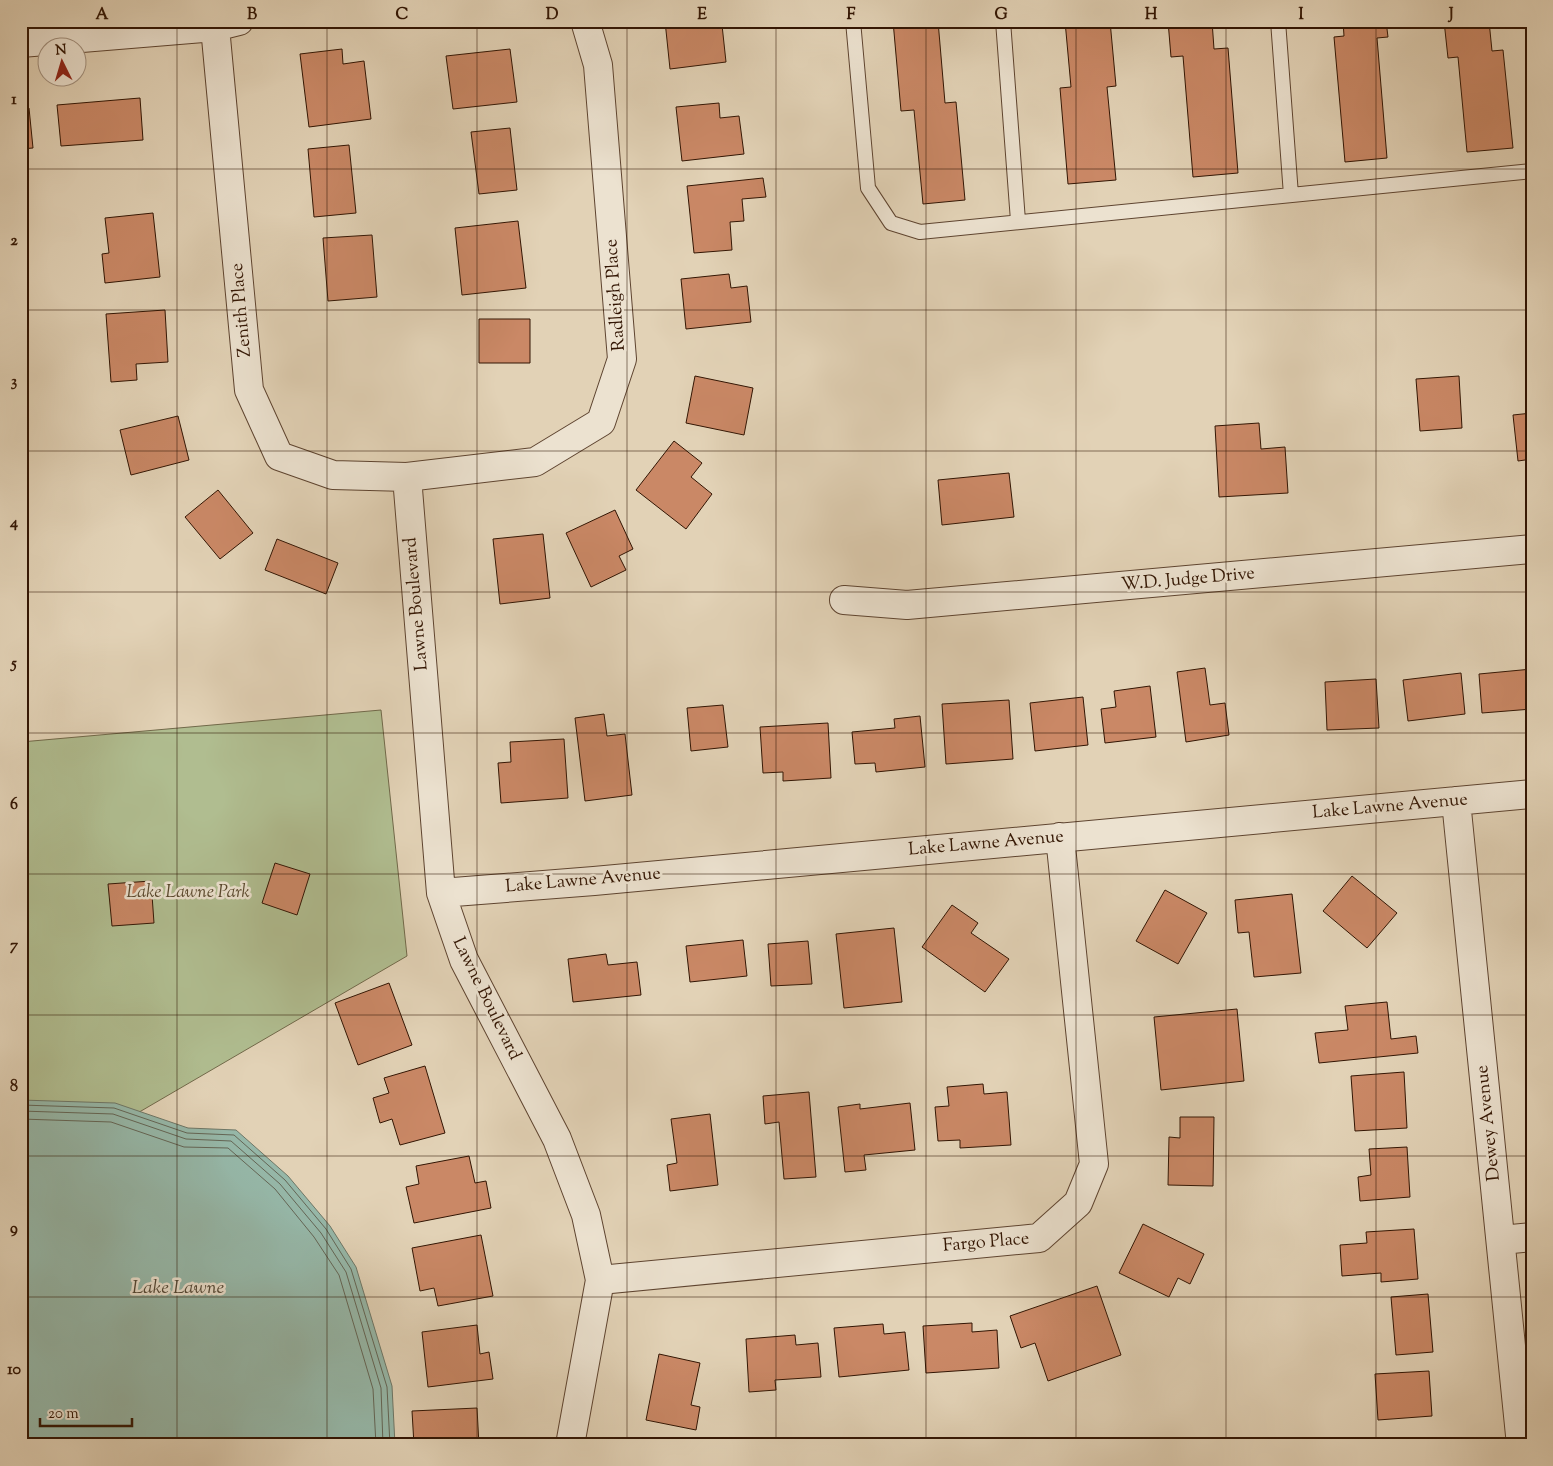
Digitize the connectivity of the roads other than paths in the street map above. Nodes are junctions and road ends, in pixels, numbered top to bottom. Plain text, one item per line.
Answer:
1 (585, 21) edge
2 (853, 21) edge
3 (1003, 21) edge
4 (1278, 21) edge
5 (227, 24) edge
6 (21, 43) edge
7 (1532, 171) edge
8 (1291, 195) junction
9 (1018, 221) junction
10 (407, 477) junction
11 (1532, 549) edge
12 (844, 600) dead end
13 (1532, 794) edge
14 (1456, 800) junction
15 (1060, 837) junction
16 (441, 894) junction
17 (1532, 1237) edge
18 (1501, 1240) junction
19 (600, 1280) junction
20 (570, 1445) edge
21 (1521, 1445) edge

1 - 10 street, Radleigh Place
2 - 9 lane
3 - 9 lane
4 - 8 lane
5 - 6 street
5 - 10 street, Zenith Place
7 - 8 lane
8 - 9 lane
10 - 16 street, Lawne Boulevard
11 - 12 street, W.D. Judge Drive
13 - 14 street, Lake Lawne Avenue
14 - 15 street, Lake Lawne Avenue
14 - 18 street, Dewey Avenue
15 - 16 street, Lake Lawne Avenue
15 - 19 street, Fargo Place
16 - 19 street, Lawne Boulevard
17 - 18 street
18 - 21 street, Dewey Avenue
19 - 20 street, Lawne Boulevard

